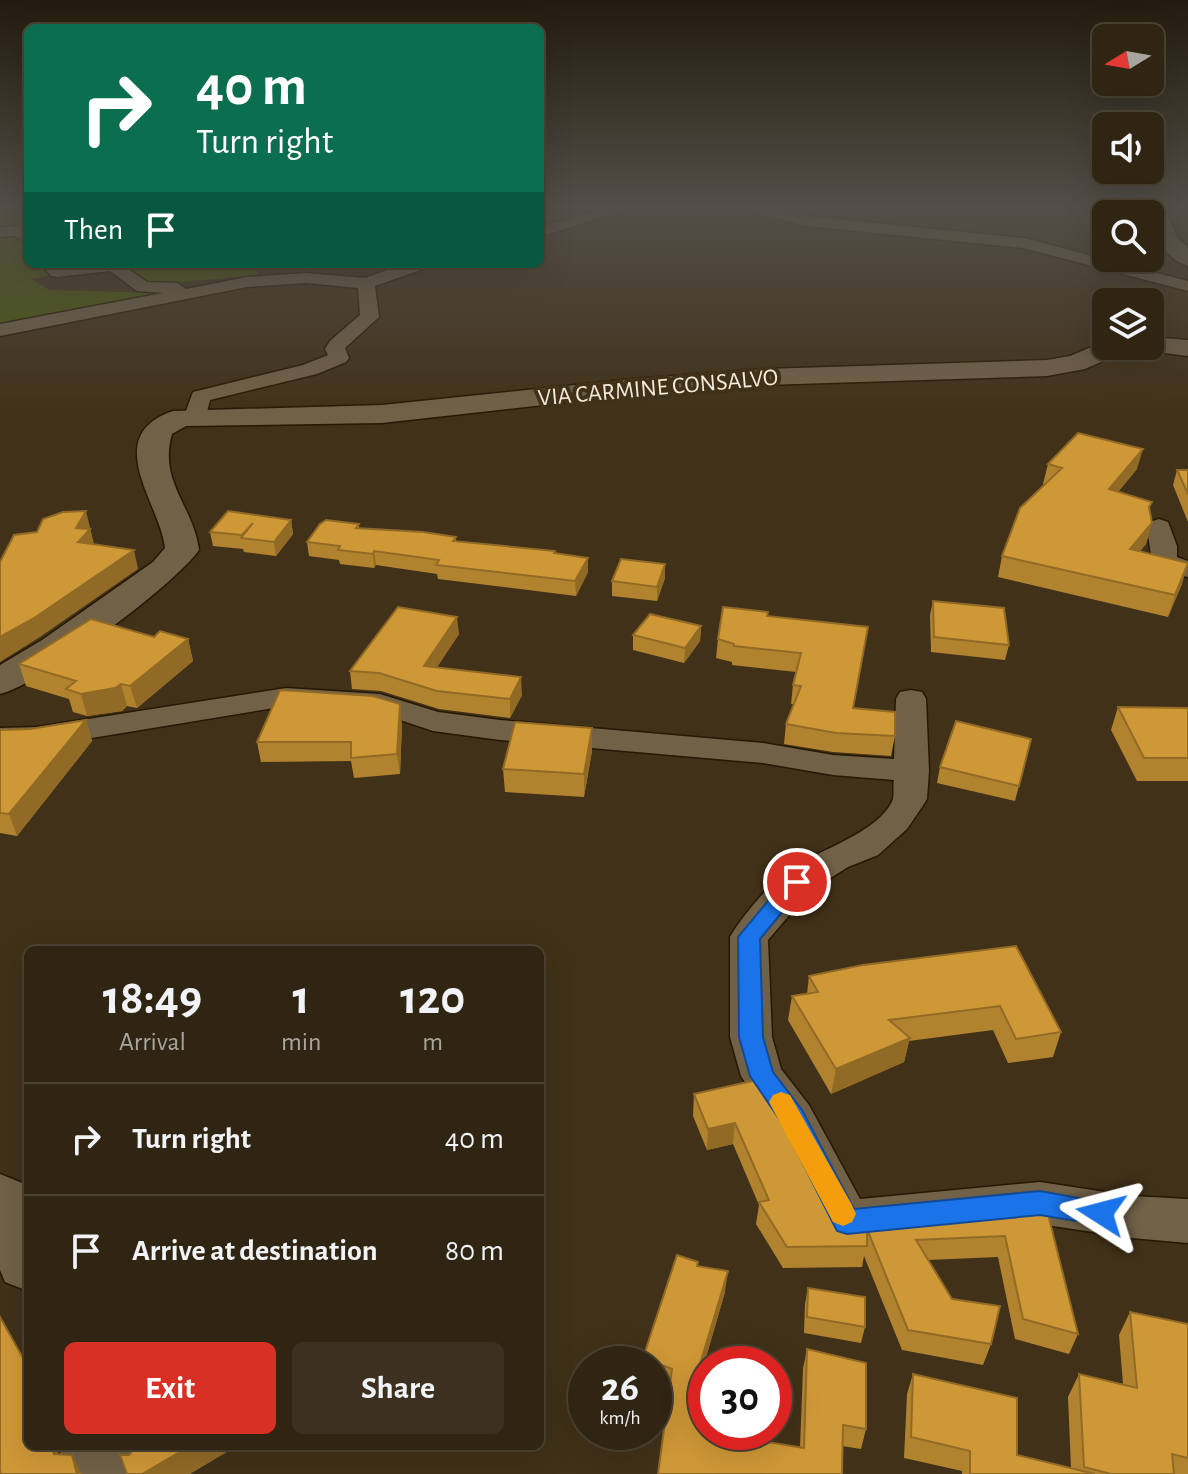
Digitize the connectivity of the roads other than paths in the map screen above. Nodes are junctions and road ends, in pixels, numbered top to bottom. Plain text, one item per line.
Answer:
1 (130, 278) edge
2 (381, 278) edge
3 (1157, 278) edge
4 (366, 283) junction
5 (230, 286) junction
6 (1188, 286) edge
7 (0, 330) edge
8 (1164, 346) edge
9 (1188, 348) edge
10 (1092, 356) edge
11 (195, 416) junction
12 (1159, 527) dead end
13 (1188, 569) edge
14 (0, 682) edge
15 (911, 699) dead end
16 (0, 738) edge
17 (912, 771) junction
18 (0, 1202) edge
19 (1188, 1221) edge
20 (24, 1250) edge
21 (95, 1450) edge
22 (104, 1474) edge

1 - 5 street
2 - 4 street
3 - 6 street
4 - 5 street
4 - 11 street
5 - 7 street
8 - 9 street
10 - 11 street, VIA CARMINE CONSALVO
11 - 14 street
12 - 13 street
15 - 17 street
16 - 17 street
17 - 19 street
18 - 20 street
21 - 22 street

